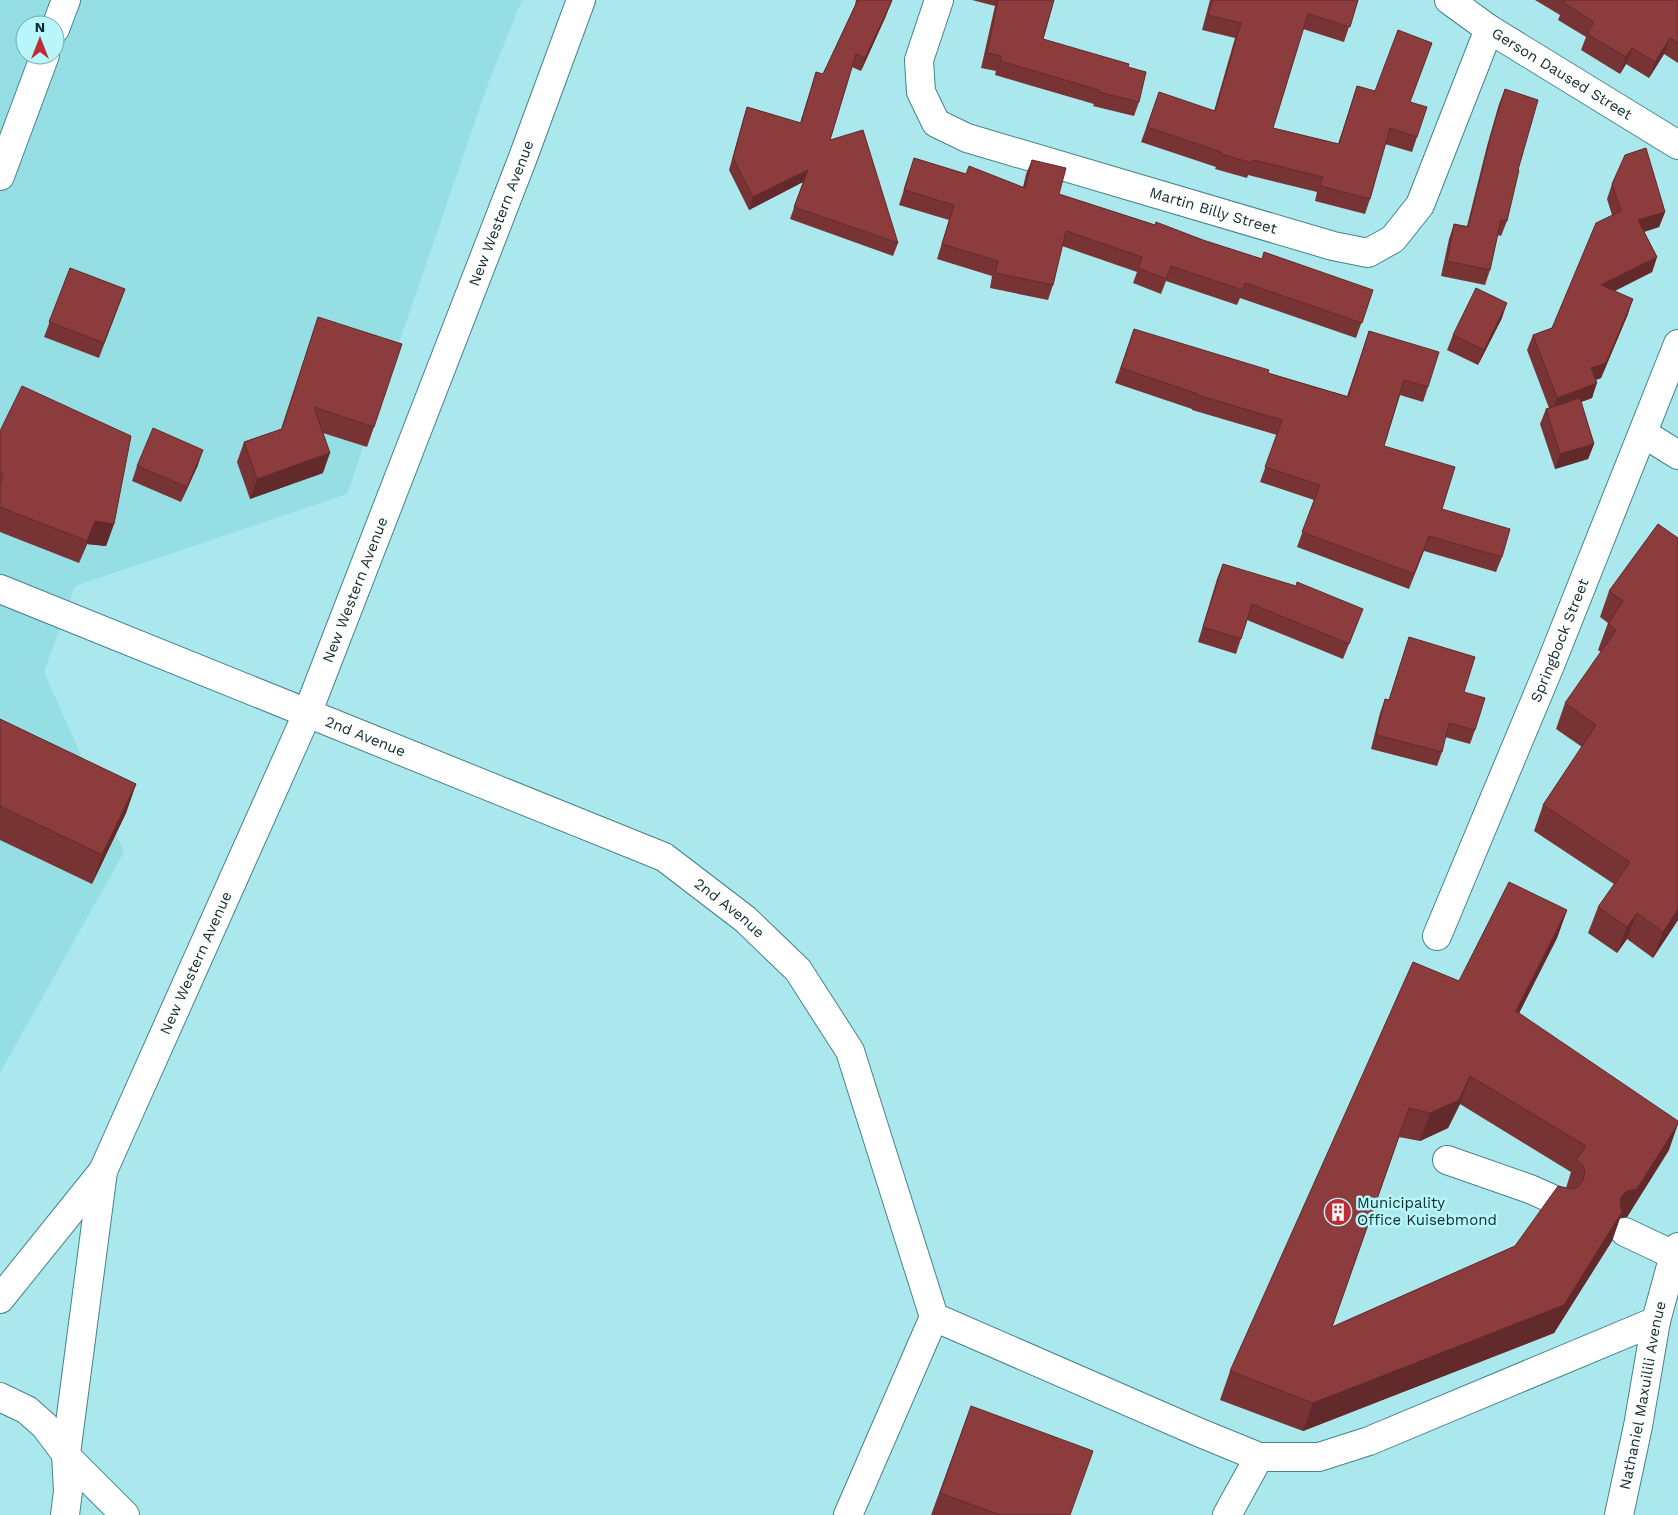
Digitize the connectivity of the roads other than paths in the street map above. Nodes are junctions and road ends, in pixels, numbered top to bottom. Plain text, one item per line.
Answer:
1 (66, 0) edge
2 (581, 0) edge
3 (939, 0) edge
4 (1449, 0) edge
5 (60, 15) edge
6 (1489, 29) junction
7 (41, 65) edge
8 (1678, 145) edge
9 (0, 176) edge
10 (1678, 344) edge
11 (1643, 433) junction
12 (1678, 455) edge
13 (0, 589) edge
14 (307, 714) junction
15 (1437, 936) dead end
16 (1447, 1160) dead end
17 (102, 1171) junction
18 (1559, 1202) edge
19 (1625, 1232) dead end
20 (1677, 1253) edge
21 (0, 1299) edge
22 (934, 1317) junction
23 (1656, 1321) junction
24 (0, 1397) edge
25 (66, 1455) junction
26 (1260, 1457) junction
27 (65, 1515) edge
28 (125, 1515) edge
29 (848, 1515) edge
30 (1226, 1515) edge
31 (1619, 1515) edge

1 - 5 street
2 - 14 street, New Western Avenue
3 - 6 street, Martin Billy Street
4 - 6 street, Gerson Daused Street
6 - 8 street, Gerson Daused Street
7 - 9 street
10 - 11 street, Springbock Street
11 - 12 street
11 - 15 street, Springbock Street
13 - 14 street, 2nd Avenue
14 - 17 street, New Western Avenue
14 - 22 street, 2nd Avenue
16 - 18 street
17 - 21 street
17 - 25 street
19 - 20 street
20 - 23 street, Nathaniel Maxuilili Avenue
22 - 26 street
22 - 29 street
23 - 26 street
23 - 31 street, Nathaniel Maxuilili Avenue
24 - 25 street
25 - 27 street
25 - 28 street
26 - 30 street

